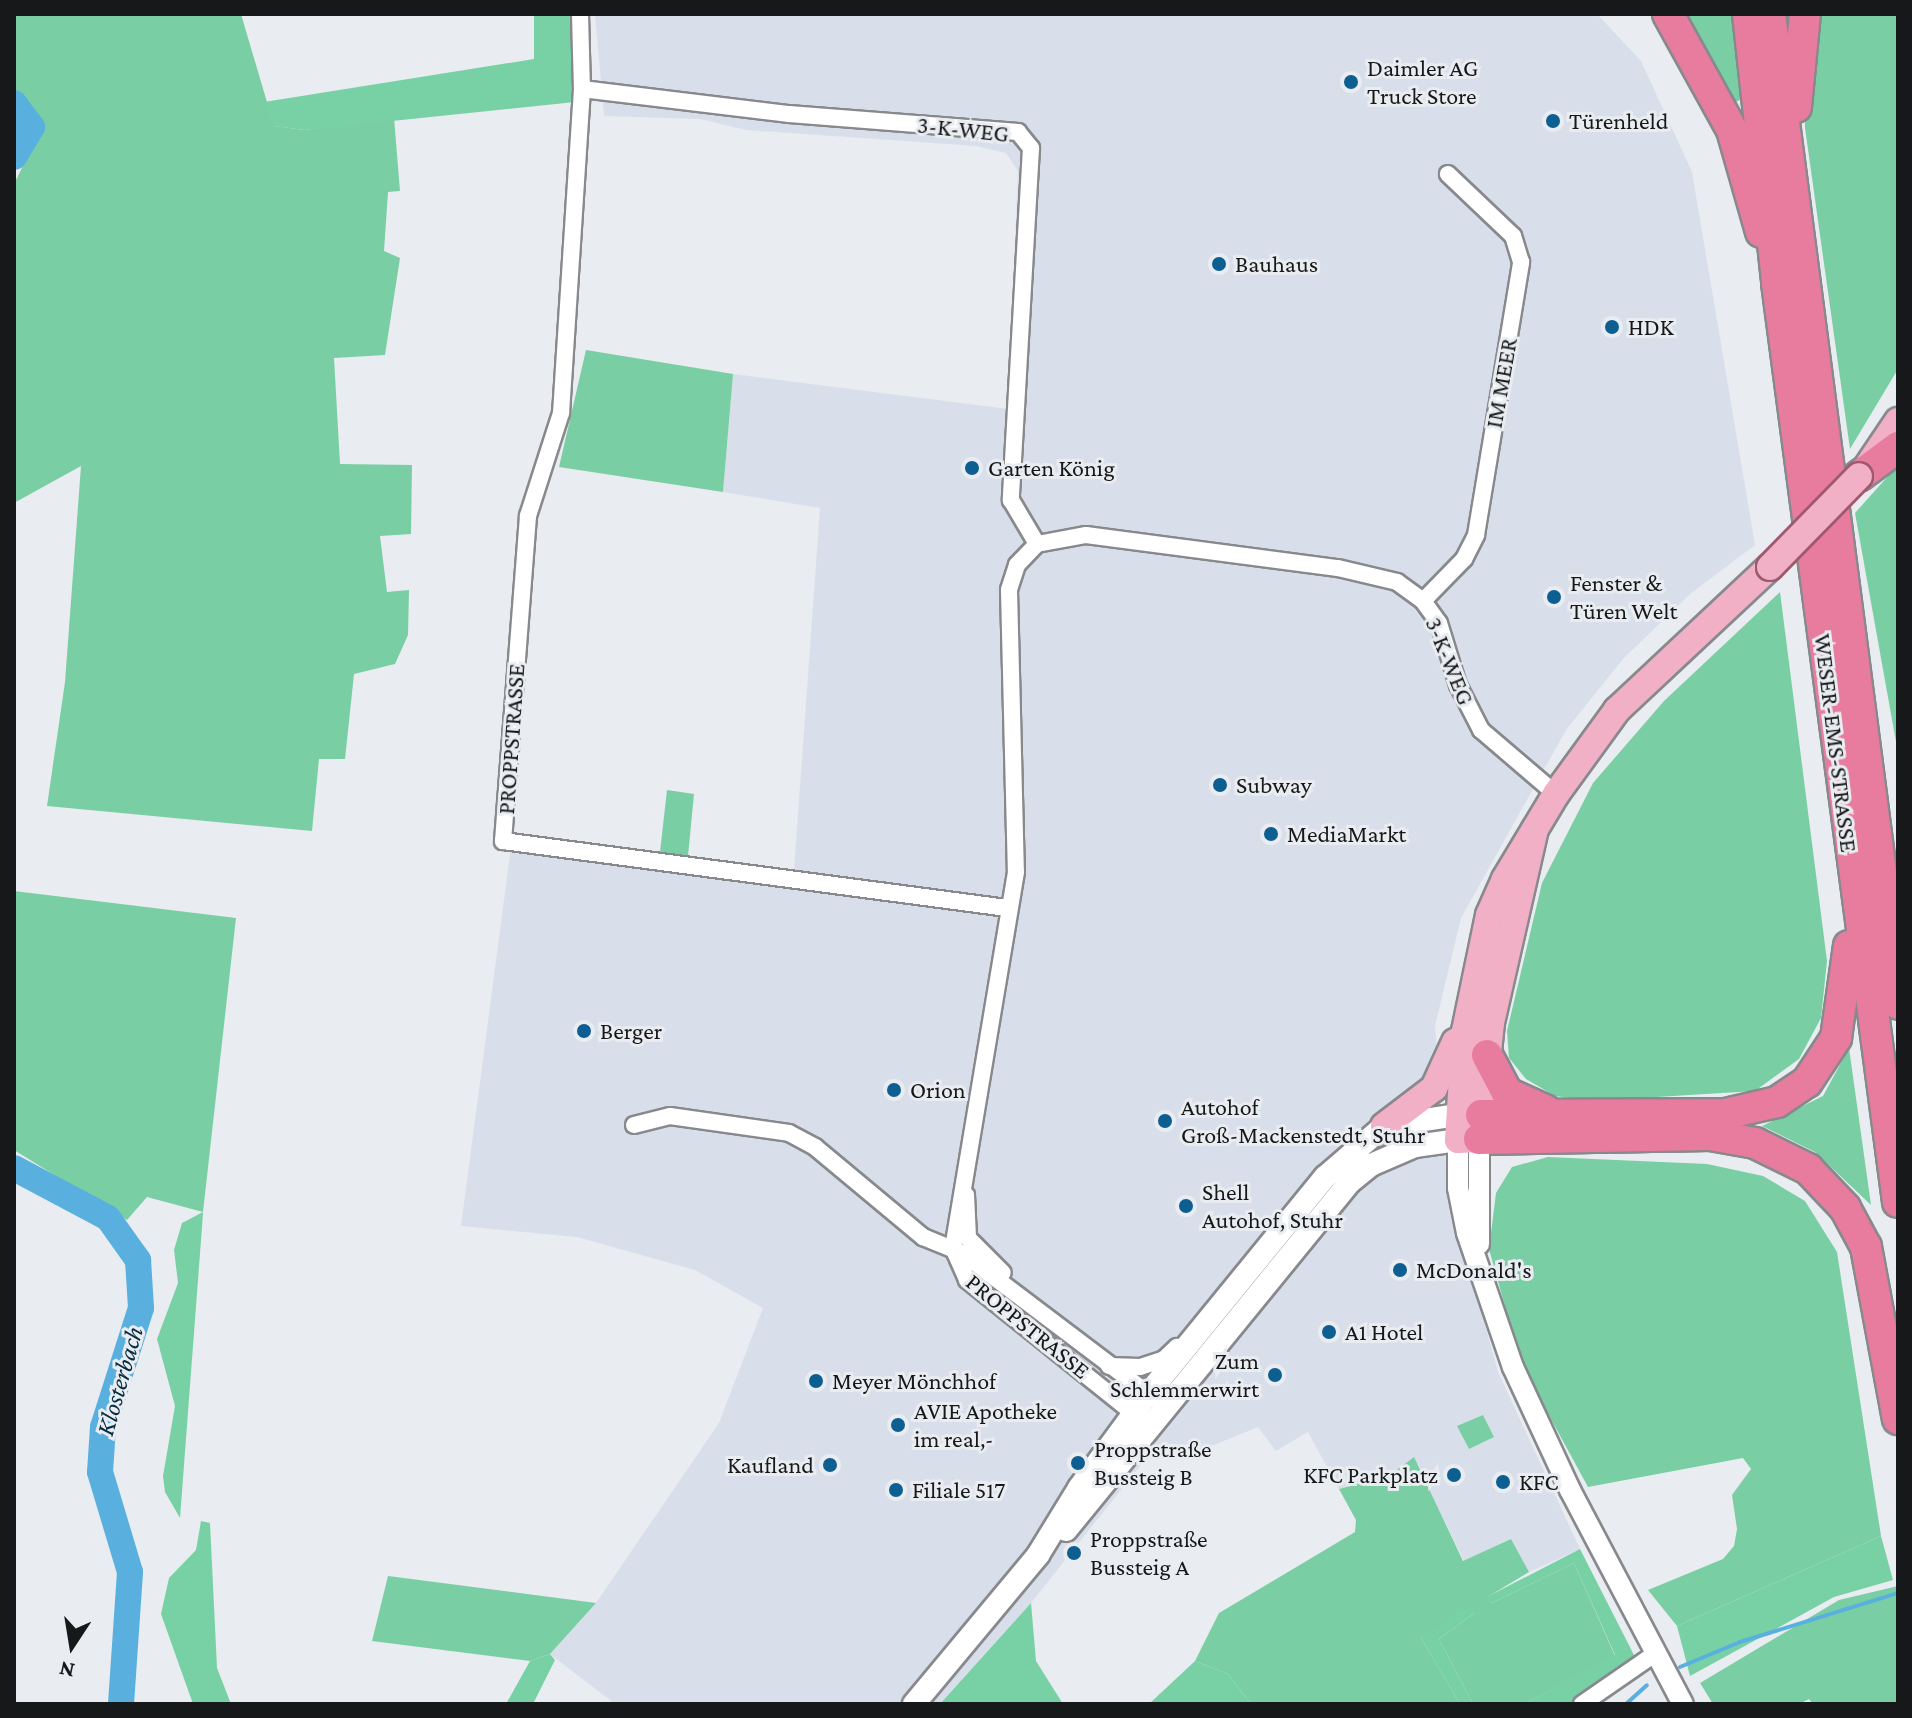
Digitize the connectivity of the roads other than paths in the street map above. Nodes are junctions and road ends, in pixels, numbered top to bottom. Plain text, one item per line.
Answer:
1 (580, 14) edge
2 (1668, 14) edge
3 (1748, 14) edge
4 (1770, 14) edge
5 (1805, 14) edge
6 (582, 89) junction
7 (1791, 169) junction
8 (1448, 174) dead end
9 (1777, 283) junction
10 (1898, 421) edge
11 (1898, 447) edge
12 (1859, 476) junction
13 (1037, 544) junction
14 (1423, 601) junction
15 (1556, 794) junction
16 (1871, 797) junction
17 (1535, 829) junction
18 (1898, 880) edge
19 (1855, 889) junction
20 (1007, 908) junction
21 (1898, 1004) edge
22 (1465, 1031) junction
23 (1487, 1055) junction
24 (1553, 1116) junction
25 (634, 1125) dead end
26 (1384, 1126) junction
27 (1469, 1127) junction
28 (966, 1169) junction
29 (1898, 1202) edge
30 (968, 1238) junction
31 (953, 1248) junction
32 (1025, 1301) junction
33 (1192, 1340) junction
34 (1109, 1366) junction
35 (1150, 1411) junction
36 (1898, 1419) edge
37 (1656, 1653) junction
38 (914, 1704) edge
39 (1582, 1704) edge
40 (1683, 1704) edge

1 - 6 street, PROPPSTRASSE
2 - 9 highway
3 - 9 highway
4 - 7 highway
5 - 7 highway
6 - 13 street, 3-K-WEG
6 - 20 street, PROPPSTRASSE
7 - 16 highway, WESER-EMS-STRASSE
8 - 14 street, IM MEER
9 - 19 highway, WESER-EMS-STRASSE
10 - 12 main road
11 - 12 highway
12 - 15 main road, bridge
13 - 14 street, 3-K-WEG
13 - 20 street
14 - 15 street, 3-K-WEG
15 - 17 main road
16 - 18 highway
16 - 21 highway, WESER-EMS-STRASSE
17 - 22 main road
17 - 23 main road
19 - 24 highway
19 - 29 highway, WESER-EMS-STRASSE
20 - 28 street, PROPPSTRASSE
22 - 26 main road
22 - 27 main road
23 - 24 highway
23 - 27 main road
24 - 27 highway
25 - 31 street, PROPPSTRASSE
26 - 27 main road
26 - 33 main road
27 - 35 main road
27 - 36 highway
27 - 37 street
28 - 30 street, PROPPSTRASSE
28 - 31 street, PROPPSTRASSE
30 - 31 street, PROPPSTRASSE
30 - 32 street, PROPPSTRASSE
31 - 32 street, PROPPSTRASSE
31 - 35 street, PROPPSTRASSE
32 - 34 street, PROPPSTRASSE
33 - 34 street, PROPPSTRASSE
33 - 35 main road
34 - 35 street, PROPPSTRASSE
35 - 38 main road
37 - 39 street
37 - 40 street

